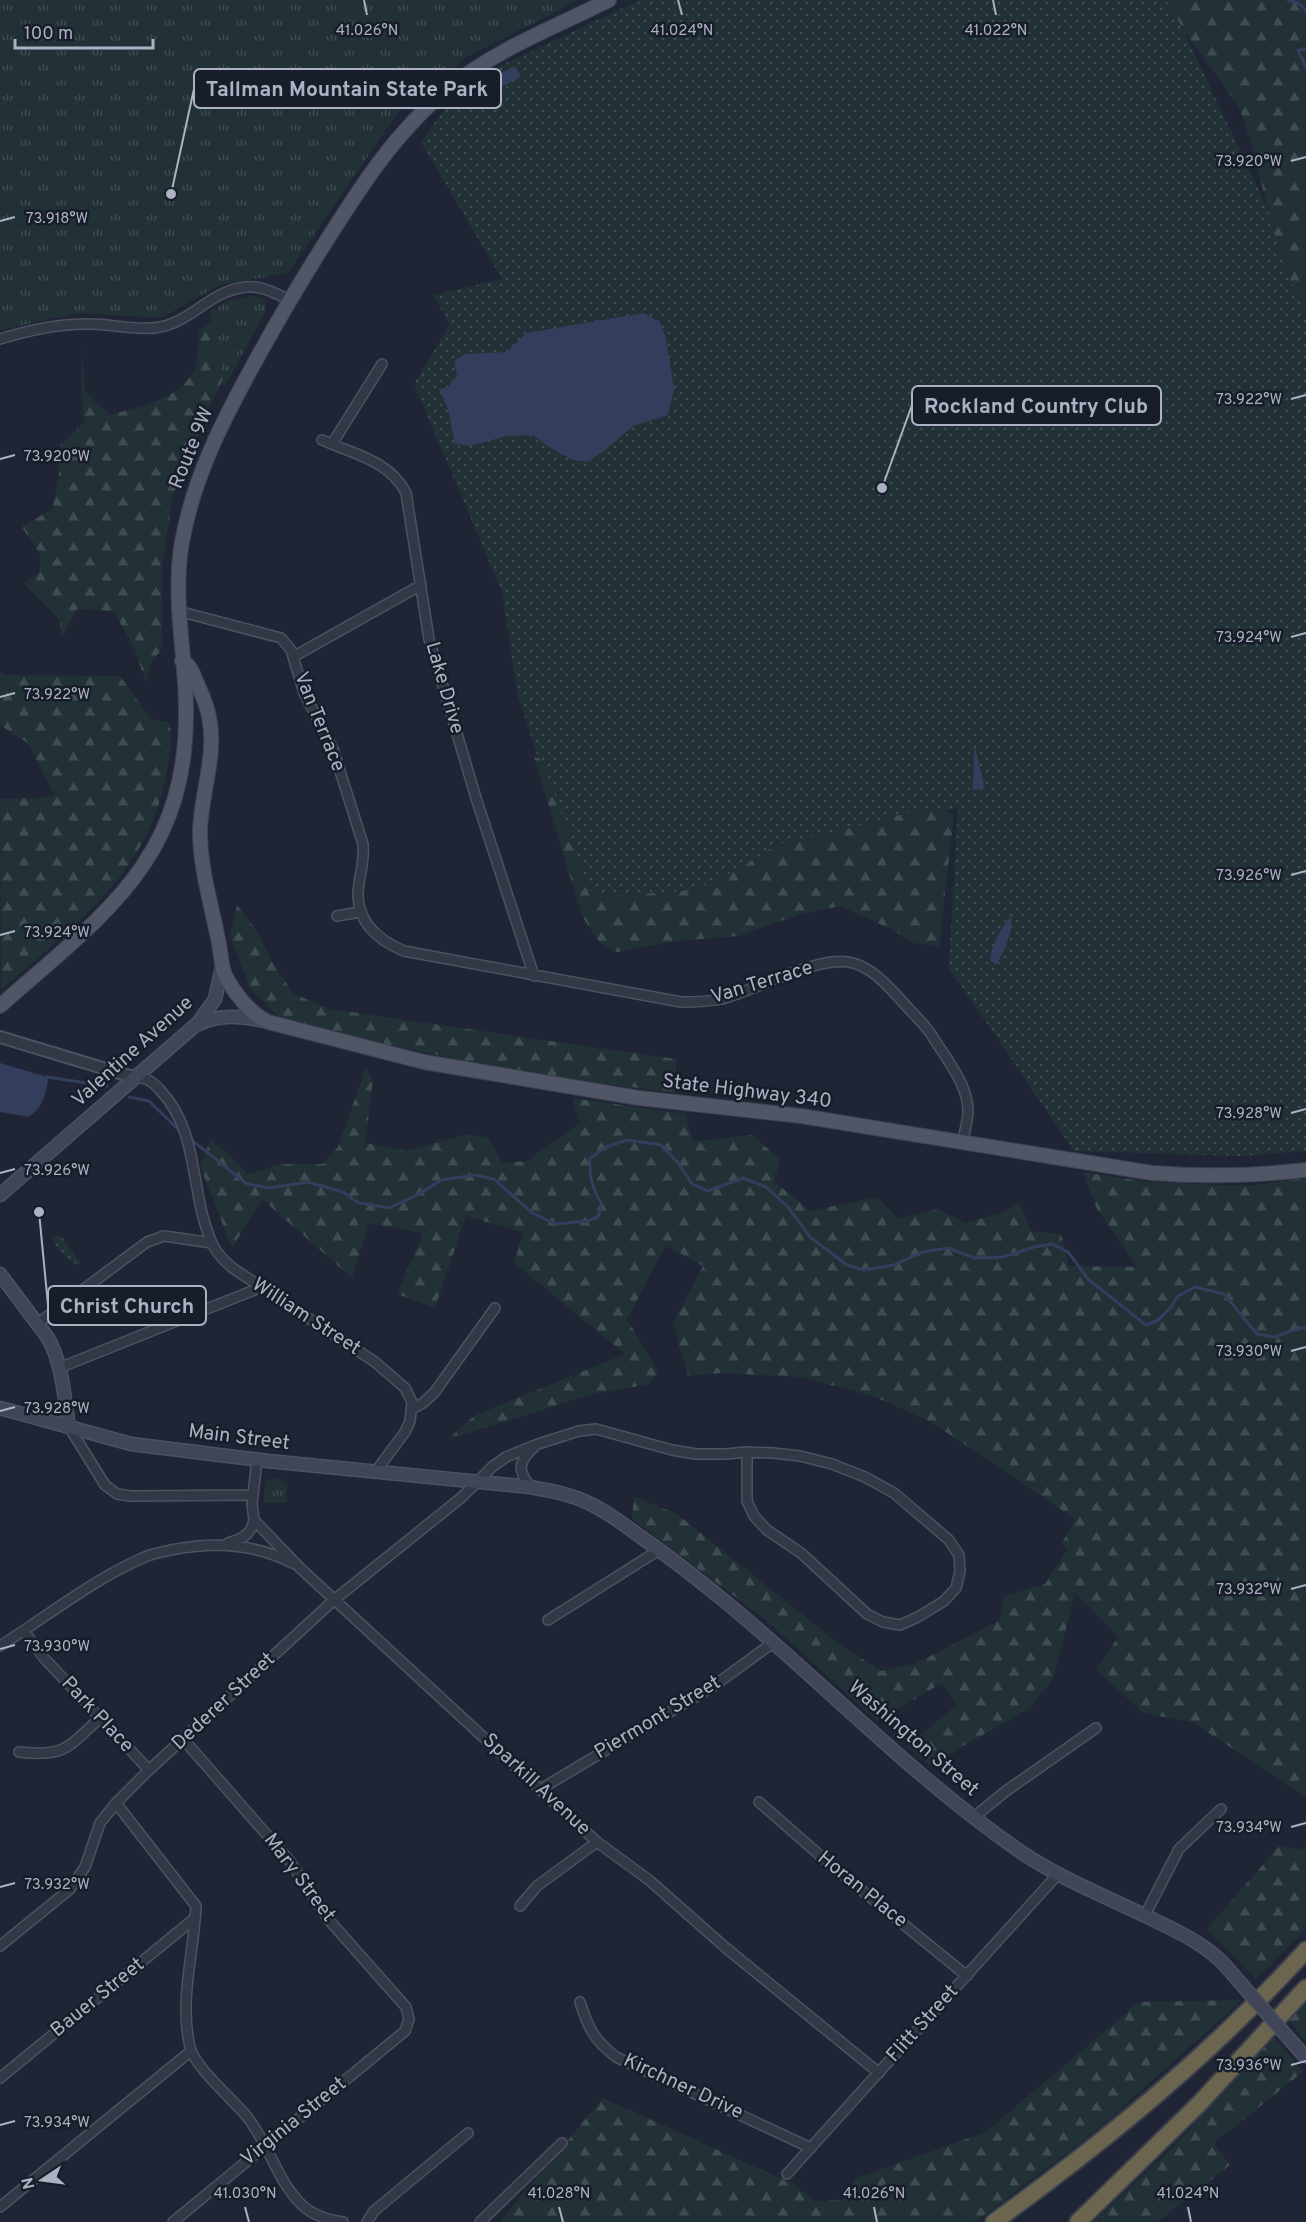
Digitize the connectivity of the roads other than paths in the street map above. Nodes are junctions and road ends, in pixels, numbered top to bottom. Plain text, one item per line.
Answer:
1 (609, 0) edge
2 (290, 300) junction
3 (0, 339) edge
4 (382, 364) dead end
5 (322, 440) dead end
6 (332, 444) junction
7 (421, 585) junction
8 (178, 611) junction
9 (293, 657) junction
10 (182, 661) junction
11 (360, 912) junction
12 (337, 916) dead end
13 (222, 969) junction
14 (534, 976) junction
15 (0, 1006) edge
16 (272, 1023) junction
17 (190, 1030) junction
18 (0, 1037) edge
19 (137, 1077) junction
20 (963, 1142) junction
21 (1306, 1170) edge
22 (0, 1195) edge
23 (212, 1244) junction
24 (0, 1274) edge
25 (262, 1287) junction
26 (495, 1308) dead end
27 (37, 1324) junction
28 (59, 1368) junction
29 (0, 1408) edge
30 (412, 1409) junction
31 (69, 1427) junction
32 (538, 1444) junction
33 (747, 1452) junction
34 (257, 1460) junction
35 (376, 1472) junction
36 (477, 1481) junction
37 (531, 1487) junction
38 (253, 1495) junction
39 (254, 1520) junction
40 (223, 1545) junction
41 (659, 1550) junction
42 (300, 1568) junction
43 (334, 1600) junction
44 (548, 1620) dead end
45 (24, 1631) junction
46 (774, 1642) junction
47 (0, 1646) edge
48 (99, 1719) junction
49 (1096, 1728) dead end
50 (184, 1740) junction
51 (19, 1752) dead end
52 (149, 1770) junction
53 (539, 1790) junction
54 (759, 1802) dead end
55 (116, 1803) junction
56 (1221, 1809) dead end
57 (974, 1817) junction
58 (597, 1842) junction
59 (1059, 1873) junction
60 (520, 1906) dead end
61 (1145, 1916) junction
62 (195, 1918) junction
63 (0, 1946) edge
64 (1306, 1950) edge
65 (967, 1976) junction
66 (1306, 1988) edge
67 (580, 2002) dead end
68 (409, 2019) joint
69 (191, 2051) junction
70 (1306, 2058) edge
71 (879, 2073) junction
72 (0, 2078) edge
73 (468, 2133) dead end
74 (562, 2143) dead end
75 (264, 2146) junction
76 (811, 2148) junction
77 (787, 2174) dead end
78 (0, 2207) edge
79 (173, 2222) edge
80 (343, 2222) edge
81 (367, 2222) edge
82 (480, 2222) edge
83 (994, 2222) edge
84 (1078, 2222) edge

1 - 2 main road, Route 9W
2 - 3 street
2 - 8 main road, Route 9W
4 - 6 street
5 - 6 street, Lake Drive
6 - 7 street, Lake Drive
7 - 9 street
7 - 14 street, Lake Drive
8 - 9 street, Van Terrace
8 - 10 main road, Route 9W
9 - 11 street, Van Terrace
10 - 13 main road, Valentine Avenue
10 - 15 main road, Route 9W
11 - 12 street
11 - 14 street, Van Terrace
13 - 16 main road
13 - 17 main road, Valentine Avenue
14 - 20 street, Van Terrace
16 - 17 main road, State Highway 340
16 - 20 main road, State Highway 340
17 - 19 main road, Valentine Avenue
18 - 19 street
19 - 22 main road, Valentine Avenue
19 - 23 street, William Street
20 - 21 main road, State Highway 340
23 - 25 street, William Street
23 - 27 street
24 - 27 main road
25 - 28 street
25 - 30 street, William Street
26 - 30 street
27 - 28 main road
28 - 31 main road
29 - 31 main road, Main Street
30 - 35 street
31 - 34 main road, Main Street
31 - 38 street
32 - 33 street, Dederer Street
32 - 36 street, Dederer Street
32 - 37 street
33 - 33 street, Dederer Street
34 - 35 main road, Main Street
34 - 38 street
35 - 36 main road, Main Street
36 - 37 main road, Washington Street
36 - 43 street, Dederer Street
37 - 41 main road, Washington Street
38 - 39 street
39 - 40 street
39 - 42 street, Sparkill Avenue
40 - 42 street
40 - 45 street
41 - 44 street
41 - 46 main road, Washington Street
42 - 43 street, Sparkill Avenue
43 - 50 street, Dederer Street
43 - 53 street, Sparkill Avenue
45 - 47 street
45 - 48 street, Park Place
46 - 53 street, Piermont Street
46 - 57 main road, Washington Street
48 - 51 street
48 - 52 street, Park Place
49 - 57 street
50 - 52 street, Dederer Street
50 - 68 street, Mary Street
52 - 55 street, Dederer Street
53 - 58 street, Sparkill Avenue
54 - 65 street, Horan Place
55 - 62 street
55 - 63 street, Dederer Street
56 - 61 street
57 - 59 main road, Washington Street
58 - 60 street
58 - 71 street, Sparkill Avenue
59 - 61 main road, Washington Street
59 - 65 street, Flitt Street
61 - 70 main road, Washington Street, bridge
62 - 69 street
62 - 72 street, Bauer Street
64 - 83 highway
65 - 71 street, Flitt Street
66 - 84 highway
67 - 76 street, Kirchner Drive
68 - 75 street, Virginia Street
69 - 75 street
69 - 78 street
71 - 76 street, Flitt Street
73 - 81 street
74 - 82 street
75 - 79 street, Virginia Street
75 - 80 street
76 - 77 street, Flitt Street

